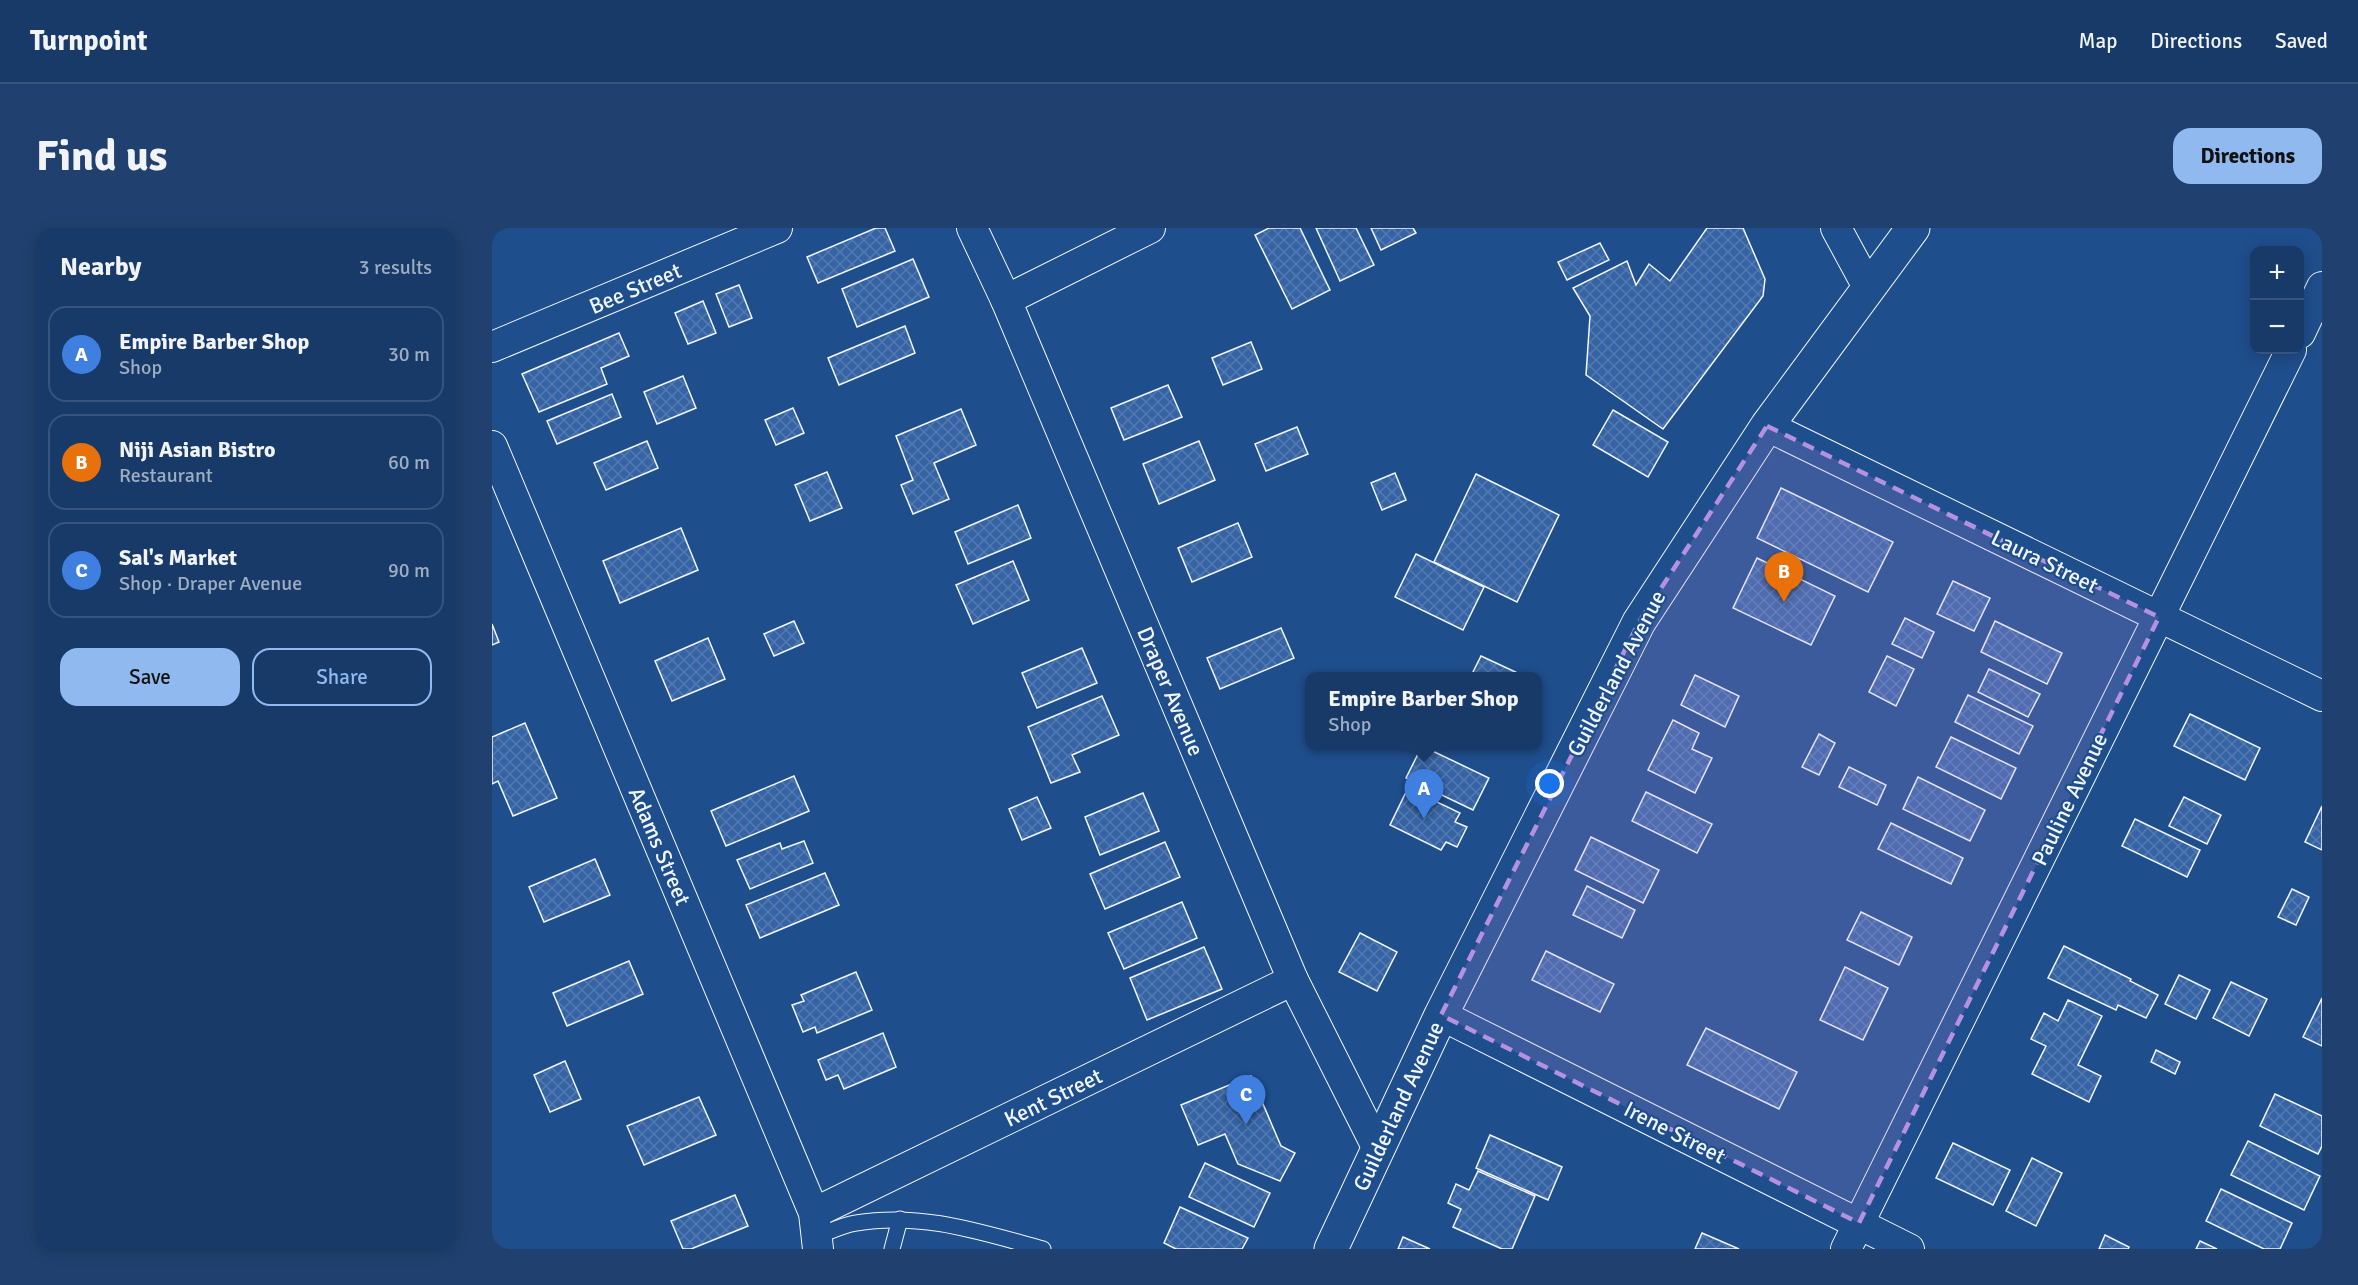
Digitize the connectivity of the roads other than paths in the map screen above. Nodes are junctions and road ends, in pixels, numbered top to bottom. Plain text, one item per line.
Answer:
1 (777, 228) edge
2 (972, 228) edge
3 (1150, 228) edge
4 (1836, 228) edge
5 (1913, 228) edge
6 (1868, 287) junction
7 (2322, 287) edge
8 (1006, 300) junction
9 (2304, 325) edge
10 (492, 347) edge
11 (2289, 354) edge
12 (1767, 426) junction
13 (492, 446) edge
14 (2159, 617) junction
15 (2322, 696) edge
16 (1293, 980) junction
17 (1441, 1015) junction
18 (1378, 1149) junction
19 (900, 1219) junction
20 (816, 1233) edge
21 (1852, 1236) edge
22 (892, 1249) edge
23 (1043, 1249) edge
24 (1331, 1249) edge
25 (1909, 1249) edge

1 - 10 street, Bee Street
2 - 8 street, Draper Avenue
3 - 8 street
4 - 6 street
5 - 6 street, Guilderland Avenue
6 - 12 street, Guilderland Avenue
7 - 9 street
8 - 16 street, Draper Avenue
11 - 14 street, Pauline Avenue
12 - 14 street, Laura Street
12 - 17 street, Guilderland Avenue
13 - 20 street, Adams Street
14 - 15 street, Laura Street
14 - 21 street, Pauline Avenue
16 - 18 street, Draper Avenue
16 - 20 street, Kent Street
17 - 18 street, Guilderland Avenue
17 - 21 street, Irene Street
18 - 24 street, Guilderland Avenue
19 - 20 lane
19 - 22 lane
19 - 23 lane
21 - 25 street, Irene Street

